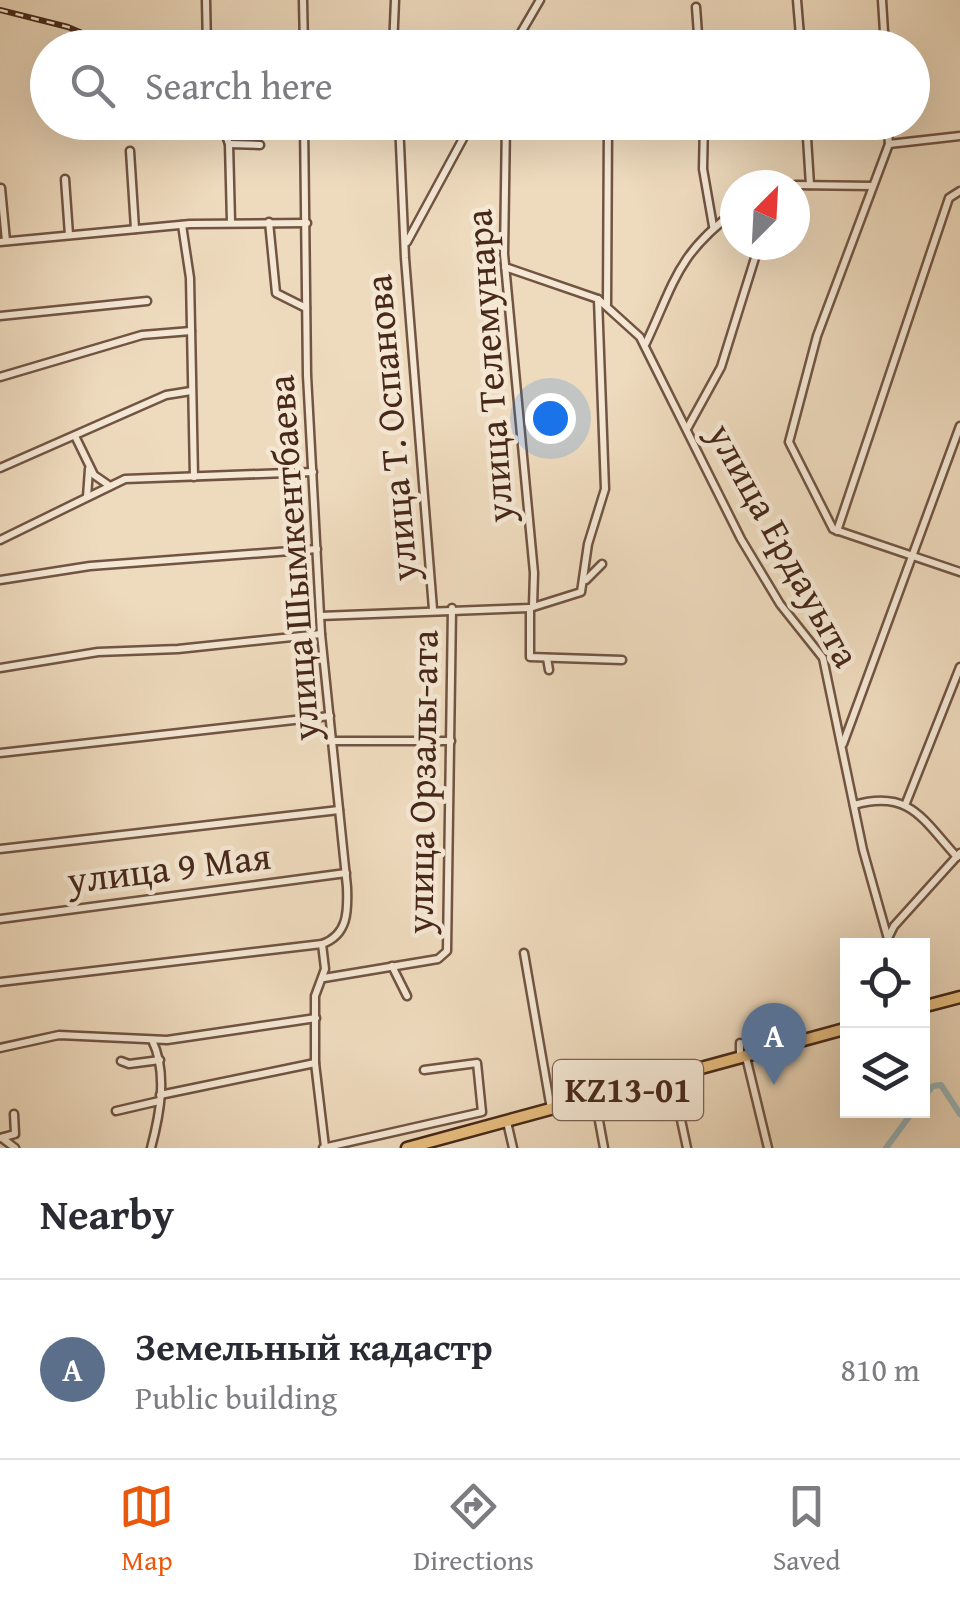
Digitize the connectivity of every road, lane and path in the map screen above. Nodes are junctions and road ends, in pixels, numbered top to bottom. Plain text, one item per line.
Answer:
1 (206, 0) edge
2 (304, 0) edge
3 (395, 0) edge
4 (540, 0) edge
5 (797, 0) edge
6 (882, 0) edge
7 (696, 7) dead end
8 (207, 30) edge
9 (304, 30) edge
10 (394, 30) edge
11 (522, 30) edge
12 (698, 30) edge
13 (800, 30) edge
14 (884, 30) edge
15 (960, 136) edge
16 (930, 139) edge
17 (228, 140) edge
18 (305, 140) edge
19 (400, 140) edge
20 (462, 140) edge
21 (506, 140) edge
22 (608, 140) edge
23 (704, 140) edge
24 (807, 140) edge
25 (889, 140) edge
26 (924, 140) edge
27 (229, 144) junction
28 (260, 144) dead end
29 (889, 144) junction
30 (130, 151) dead end
31 (809, 170) edge
32 (65, 179) dead end
33 (810, 186) edge
34 (873, 186) junction
35 (1, 188) edge
36 (960, 191) edge
37 (720, 221) edge
38 (231, 222) junction
39 (269, 222) junction
40 (307, 224) junction
41 (182, 226) junction
42 (713, 226) junction
43 (135, 230) junction
44 (69, 235) junction
45 (3, 242) edge
46 (406, 242) junction
47 (753, 260) edge
48 (505, 267) junction
49 (598, 299) junction
50 (147, 301) dead end
51 (606, 304) junction
52 (306, 308) junction
53 (0, 316) edge
54 (191, 331) junction
55 (645, 344) junction
56 (0, 377) edge
57 (191, 391) junction
58 (960, 426) edge
59 (688, 428) junction
60 (74, 436) junction
61 (0, 468) edge
62 (89, 468) junction
63 (312, 472) junction
64 (194, 477) junction
65 (112, 486) junction
66 (86, 498) junction
67 (836, 531) junction
68 (0, 540) edge
69 (317, 549) junction
70 (912, 557) junction
71 (602, 564) dead end
72 (960, 572) edge
73 (0, 580) edge
74 (585, 581) junction
75 (531, 607) junction
76 (452, 608) junction
77 (433, 609) junction
78 (320, 616) junction
79 (320, 634) junction
80 (547, 658) junction
81 (622, 660) dead end
82 (960, 667) edge
83 (0, 668) edge
84 (549, 670) dead end
85 (330, 716) junction
86 (332, 741) junction
87 (452, 741) junction
88 (842, 746) junction
89 (0, 752) edge
90 (906, 804) junction
91 (854, 805) junction
92 (339, 810) junction
93 (0, 850) edge
94 (958, 855) edge
95 (346, 872) junction
96 (0, 919) edge
97 (888, 938) edge
98 (890, 938) edge
99 (322, 944) junction
100 (524, 953) dead end
101 (392, 966) junction
102 (324, 978) junction
103 (0, 982) edge
104 (408, 996) dead end
105 (960, 997) edge
106 (930, 1005) edge
107 (316, 1018) junction
108 (840, 1030) edge
109 (173, 1039) junction
110 (152, 1040) junction
111 (740, 1043) dead end
112 (0, 1048) edge
113 (160, 1058) junction
114 (743, 1058) junction
115 (121, 1060) dead end
116 (315, 1062) junction
117 (424, 1070) dead end
118 (672, 1078) junction
119 (160, 1098) junction
120 (595, 1098) junction
121 (116, 1110) dead end
122 (552, 1110) junction
123 (14, 1114) dead end
124 (507, 1122) junction
125 (0, 1138) edge
126 (16, 1148) edge
127 (151, 1148) edge
128 (324, 1148) edge
129 (407, 1148) edge
130 (514, 1148) edge
131 (604, 1148) edge
132 (688, 1148) edge
133 (768, 1148) edge

1 - 8 street
2 - 9 street
3 - 10 street
4 - 11 street
5 - 13 street
6 - 14 street
7 - 12 street
15 - 16 street
17 - 27 street
18 - 40 street, улица Шымкентбаева
19 - 46 street, улица Т. Оспанова
20 - 46 street, улица Т. Оспанова
21 - 48 street, улица Телемунара
22 - 51 street
23 - 42 street
24 - 31 street
25 - 29 street
26 - 29 street
27 - 28 street
27 - 38 street
29 - 34 street
30 - 43 street
32 - 44 street
33 - 34 street
34 - 67 street
35 - 45 street
36 - 67 street
37 - 42 street
38 - 39 street
38 - 41 street
39 - 40 street
39 - 52 street
40 - 52 street, улица Шымкентбаева
41 - 43 street
41 - 54 street
42 - 55 street
43 - 44 street
44 - 45 street
46 - 77 street, улица Т. Оспанова
47 - 59 street
48 - 49 street, улица Ердауыта
48 - 75 street, улица Телемунара
49 - 51 street, улица Ердауыта
49 - 74 street
50 - 53 street
51 - 55 street, улица Ердауыта
52 - 63 street, улица Шымкентбаева
54 - 56 street
54 - 57 street
55 - 59 street, улица Ердауыта
57 - 60 street
57 - 64 street
58 - 70 street
59 - 88 street, улица Ердауыта
60 - 61 street
60 - 62 street
62 - 65 street
62 - 66 street
63 - 64 street
63 - 69 street, улица Шымкентбаева
64 - 65 street
65 - 66 street
66 - 68 street
67 - 70 street
69 - 73 street
69 - 78 street, улица Шымкентбаева
70 - 72 street
70 - 88 street
71 - 74 street
74 - 75 street
75 - 76 street
75 - 80 street, улица Телемунара
76 - 77 street
76 - 87 street, улица Орзалы-ата
77 - 78 street
78 - 79 street, улица Шымкентбаева
79 - 83 street
79 - 85 street, улица Шымкентбаева
80 - 81 street
80 - 84 street
82 - 90 street
85 - 86 street, улица Шымкентбаева
85 - 89 street
86 - 87 street
86 - 92 street, улица Шымкентбаева
87 - 101 street, улица Орзалы-ата
88 - 91 street, улица Ердауыта
90 - 91 street
90 - 94 street
91 - 97 street, улица Ердауыта
92 - 93 street
92 - 95 street, улица Шымкентбаева
94 - 98 street
95 - 96 street, улица 9 Мая
95 - 99 street, улица Шымкентбаева
99 - 102 street
99 - 103 street
100 - 122 street
101 - 102 street
101 - 104 street
102 - 107 street
105 - 106 highway
107 - 109 street
107 - 116 street
108 - 114 highway, KZ13-01
109 - 110 street
109 - 113 street
110 - 112 street
110 - 113 street
111 - 114 street
113 - 115 street
113 - 119 street
114 - 118 highway, KZ13-01
114 - 133 street
116 - 119 street
116 - 128 street
117 - 128 street
118 - 120 highway, KZ13-01
118 - 132 street
119 - 121 street
119 - 127 street
120 - 122 highway, KZ13-01
120 - 131 street
122 - 124 highway, KZ13-01
123 - 125 street
124 - 129 highway, KZ13-01
124 - 130 street
125 - 126 street

